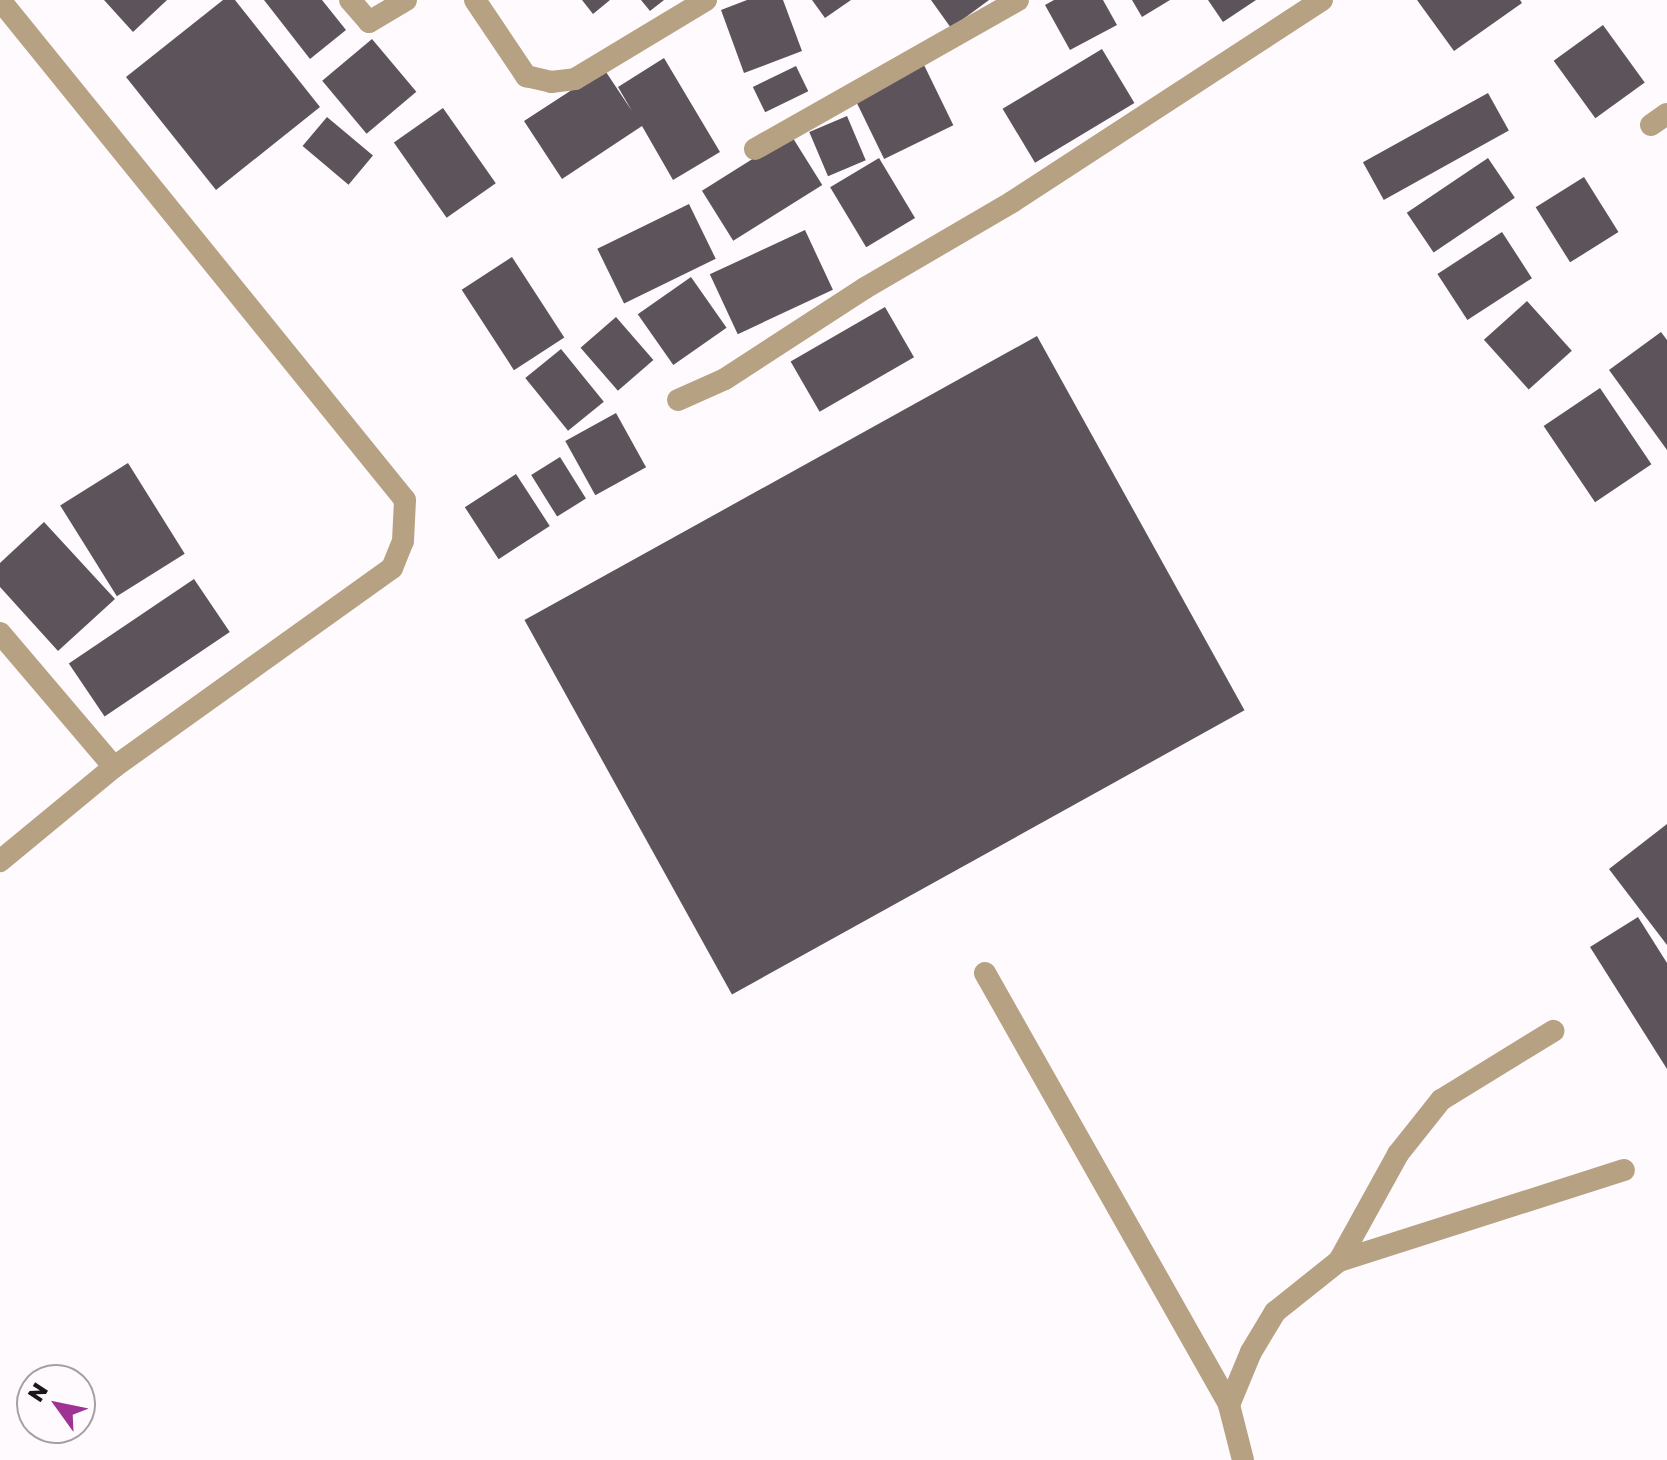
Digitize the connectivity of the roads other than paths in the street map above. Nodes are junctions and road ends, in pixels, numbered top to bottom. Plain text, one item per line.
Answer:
1 (0, 0) edge
2 (350, 0) edge
3 (406, 0) edge
4 (475, 0) edge
5 (706, 0) edge
6 (1018, 0) edge
7 (1322, 0) edge
8 (755, 149) dead end
9 (678, 400) dead end
10 (0, 633) edge
11 (114, 767) junction
12 (0, 861) edge
13 (985, 973) dead end
14 (1553, 1031) dead end
15 (1624, 1170) dead end
16 (1339, 1261) junction
17 (1229, 1405) junction
18 (1243, 1460) edge

1 - 11 street
2 - 3 street
4 - 5 street
6 - 8 street
7 - 9 street
10 - 11 street
11 - 12 street
13 - 17 street
14 - 16 street
15 - 16 street
16 - 17 street
17 - 18 street

